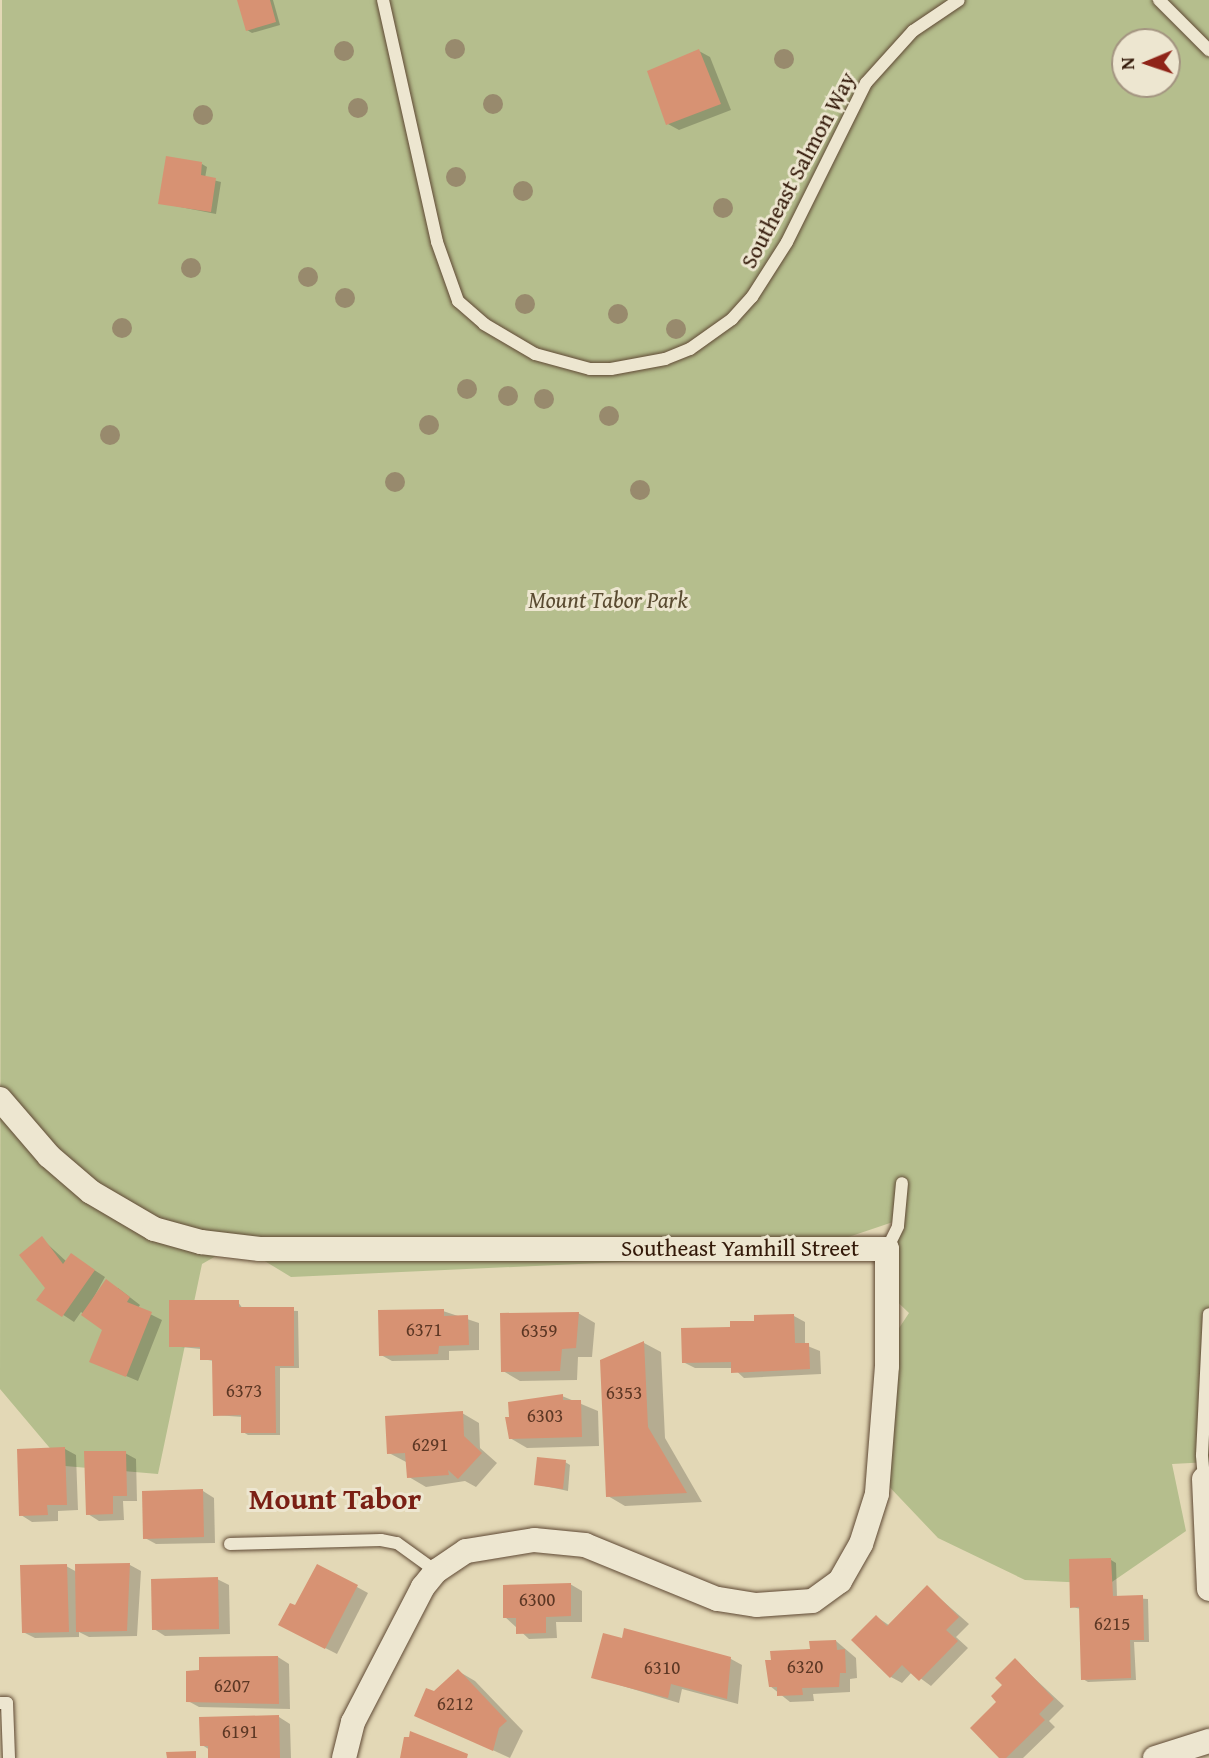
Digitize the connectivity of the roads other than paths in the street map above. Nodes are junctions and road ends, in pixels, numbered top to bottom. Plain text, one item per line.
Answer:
1 (383, 0) edge
2 (959, 0) edge
3 (1159, 0) edge
4 (1209, 50) edge
5 (0, 1099) edge
6 (902, 1182) dead end
7 (887, 1249) junction
8 (1209, 1314) edge
9 (1206, 1479) edge
10 (230, 1544) dead end
11 (436, 1571) junction
12 (1209, 1589) edge
13 (0, 1703) edge
14 (1209, 1741) edge
15 (9, 1758) edge
16 (344, 1758) edge
17 (1155, 1758) edge

1 - 2 lane, Southeast Salmon Way
3 - 4 lane
5 - 7 street, Southeast Yamhill Street
6 - 7 lane
7 - 11 street, Southeast Yamhill Street
8 - 9 lane
9 - 12 street
10 - 11 lane
11 - 16 street, Southeast Yamhill Street
13 - 15 lane
14 - 17 street

